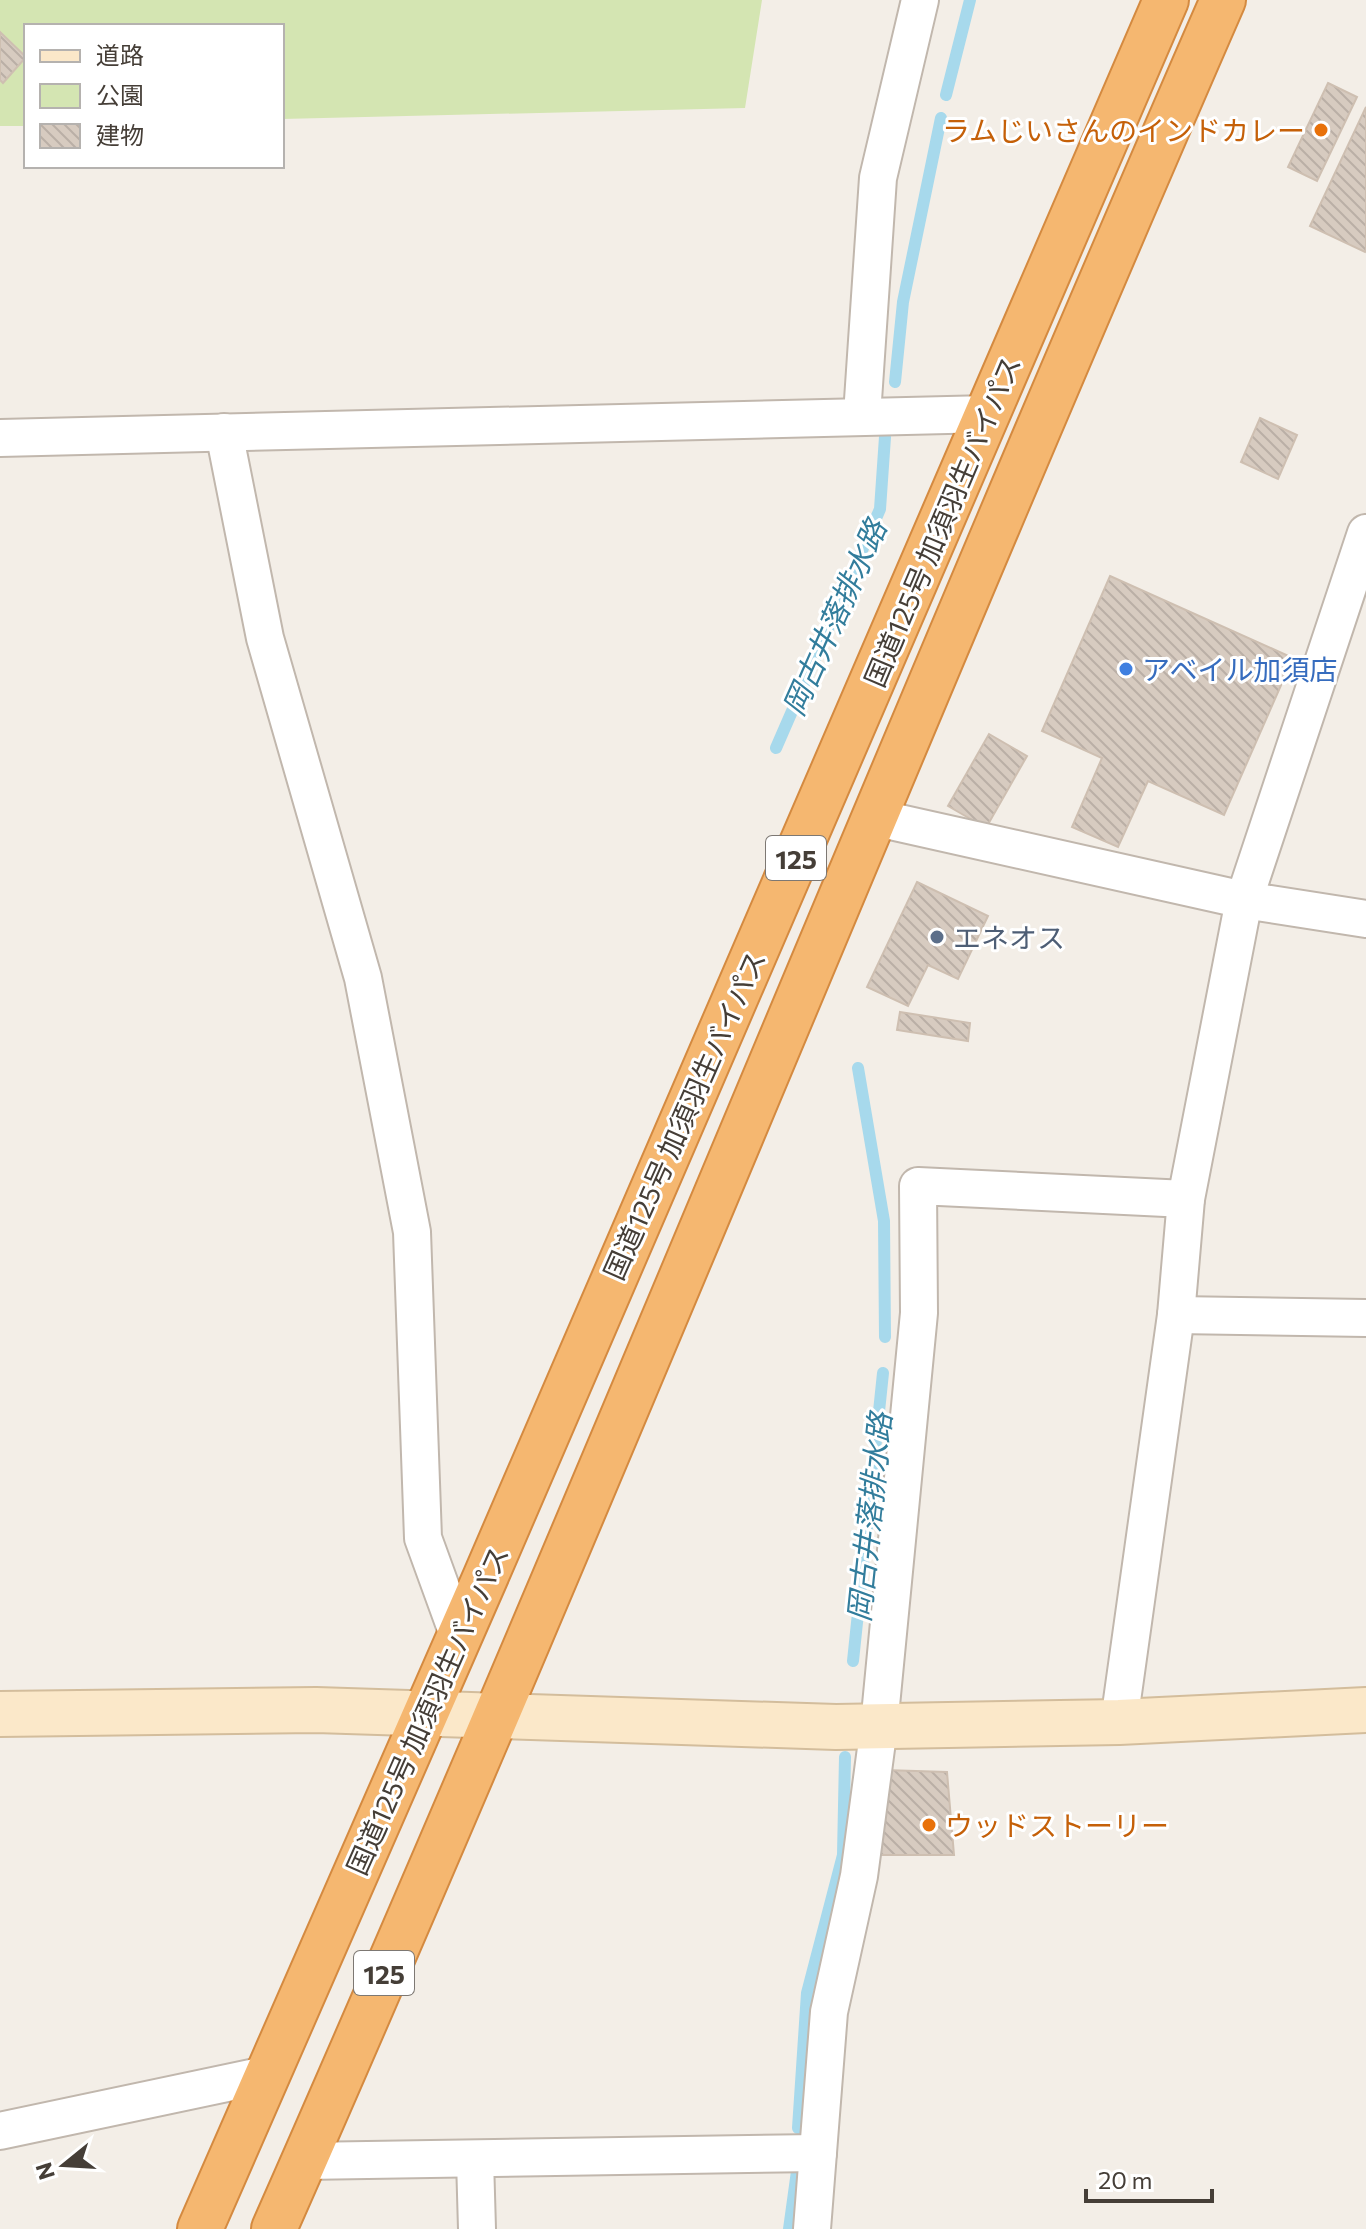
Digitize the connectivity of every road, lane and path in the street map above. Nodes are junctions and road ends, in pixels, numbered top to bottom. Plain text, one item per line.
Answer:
1 (920, 0) edge
2 (1166, 0) edge
3 (1223, 0) edge
4 (989, 414) junction
5 (881, 415) junction
6 (224, 432) junction
7 (0, 438) edge
8 (1366, 533) edge
9 (877, 818) junction
10 (1244, 900) junction
11 (1366, 919) edge
12 (1186, 1199) junction
13 (1176, 1315) junction
14 (1366, 1318) edge
15 (459, 1637) junction
16 (1366, 1710) edge
17 (0, 1714) edge
18 (423, 1716) junction
19 (494, 1717) junction
20 (1119, 1722) junction
21 (857, 1726) junction
22 (265, 2075) junction
23 (0, 2131) edge
24 (805, 2153) junction
25 (475, 2159) junction
26 (304, 2161) junction
27 (200, 2229) edge
28 (274, 2229) edge
29 (477, 2229) edge
30 (812, 2229) edge

1 - 5 street
2 - 4 highway, 国道125号 加須羽生バイパス / 125
3 - 9 highway, 国道125号 加須羽生バイパス / 125
4 - 5 street
4 - 15 highway, 国道125号 加須羽生バイパス / 125
5 - 6 street
6 - 7 street
6 - 15 street
8 - 10 street
9 - 10 street
9 - 19 highway, 国道125号 加須羽生バイパス / 125
10 - 11 street
10 - 12 street
12 - 13 street
12 - 21 street
13 - 14 street
13 - 20 street
15 - 18 highway, 国道125号 加須羽生バイパス / 125
16 - 20 street
17 - 18 street
18 - 19 street
18 - 22 highway, 国道125号 加須羽生バイパス / 125
19 - 21 street
19 - 26 highway, 国道125号 加須羽生バイパス / 125
20 - 21 street
21 - 24 street
22 - 23 street
22 - 27 highway, 国道125号 加須羽生バイパス / 125
24 - 25 street
24 - 30 street
25 - 26 street
25 - 29 street
26 - 28 highway, 国道125号 加須羽生バイパス / 125

